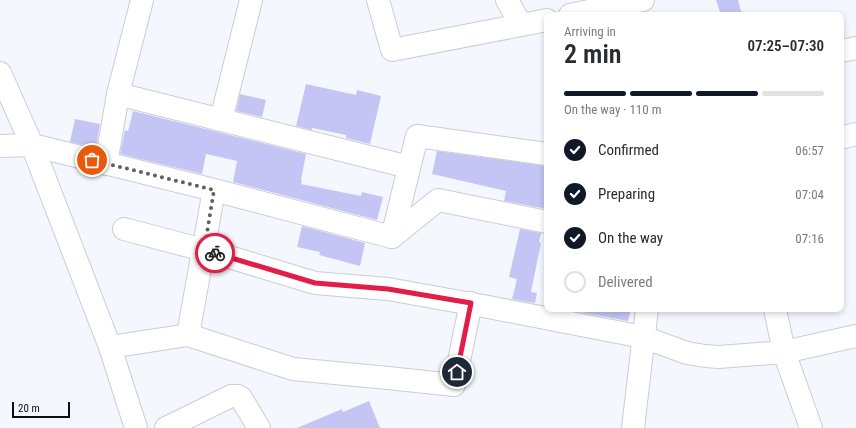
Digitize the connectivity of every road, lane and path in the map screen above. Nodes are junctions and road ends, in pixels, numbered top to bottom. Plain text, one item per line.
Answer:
1 (142, 0) edge
2 (251, 0) edge
3 (378, 0) edge
4 (507, 0) edge
5 (644, 0) edge
6 (585, 12) edge
7 (544, 21) edge
8 (521, 25) junction
9 (856, 48) edge
10 (844, 50) edge
11 (0, 73) edge
12 (118, 94) junction
13 (221, 120) junction
14 (856, 134) edge
15 (844, 137) edge
16 (32, 145) junction
17 (0, 146) edge
18 (544, 154) edge
19 (106, 164) junction
20 (409, 167) junction
21 (214, 190) junction
22 (544, 221) edge
23 (124, 228) dead end
24 (392, 237) junction
25 (204, 251) junction
26 (471, 303) junction
27 (647, 312) edge
28 (776, 312) edge
29 (188, 335) junction
30 (856, 336) edge
31 (643, 338) junction
32 (110, 347) junction
33 (784, 352) junction
34 (136, 428) edge
35 (166, 428) edge
36 (259, 428) edge
37 (633, 428) edge
38 (811, 428) edge

1 - 12 street
2 - 13 street
3 - 8 street
4 - 8 street
5 - 6 street
7 - 8 street
9 - 10 street
11 - 16 street
12 - 13 street
12 - 19 street
13 - 20 street
14 - 15 street
16 - 17 street
16 - 19 street
16 - 32 street
18 - 20 street
19 - 21 street
20 - 24 street
21 - 24 street
21 - 25 street
22 - 24 street
23 - 25 street
25 - 26 street
25 - 29 street
26 - 29 street
26 - 31 street
27 - 31 street
28 - 33 street
29 - 32 street
30 - 33 street
31 - 33 street
31 - 37 street
32 - 34 street
33 - 38 street
35 - 36 street

